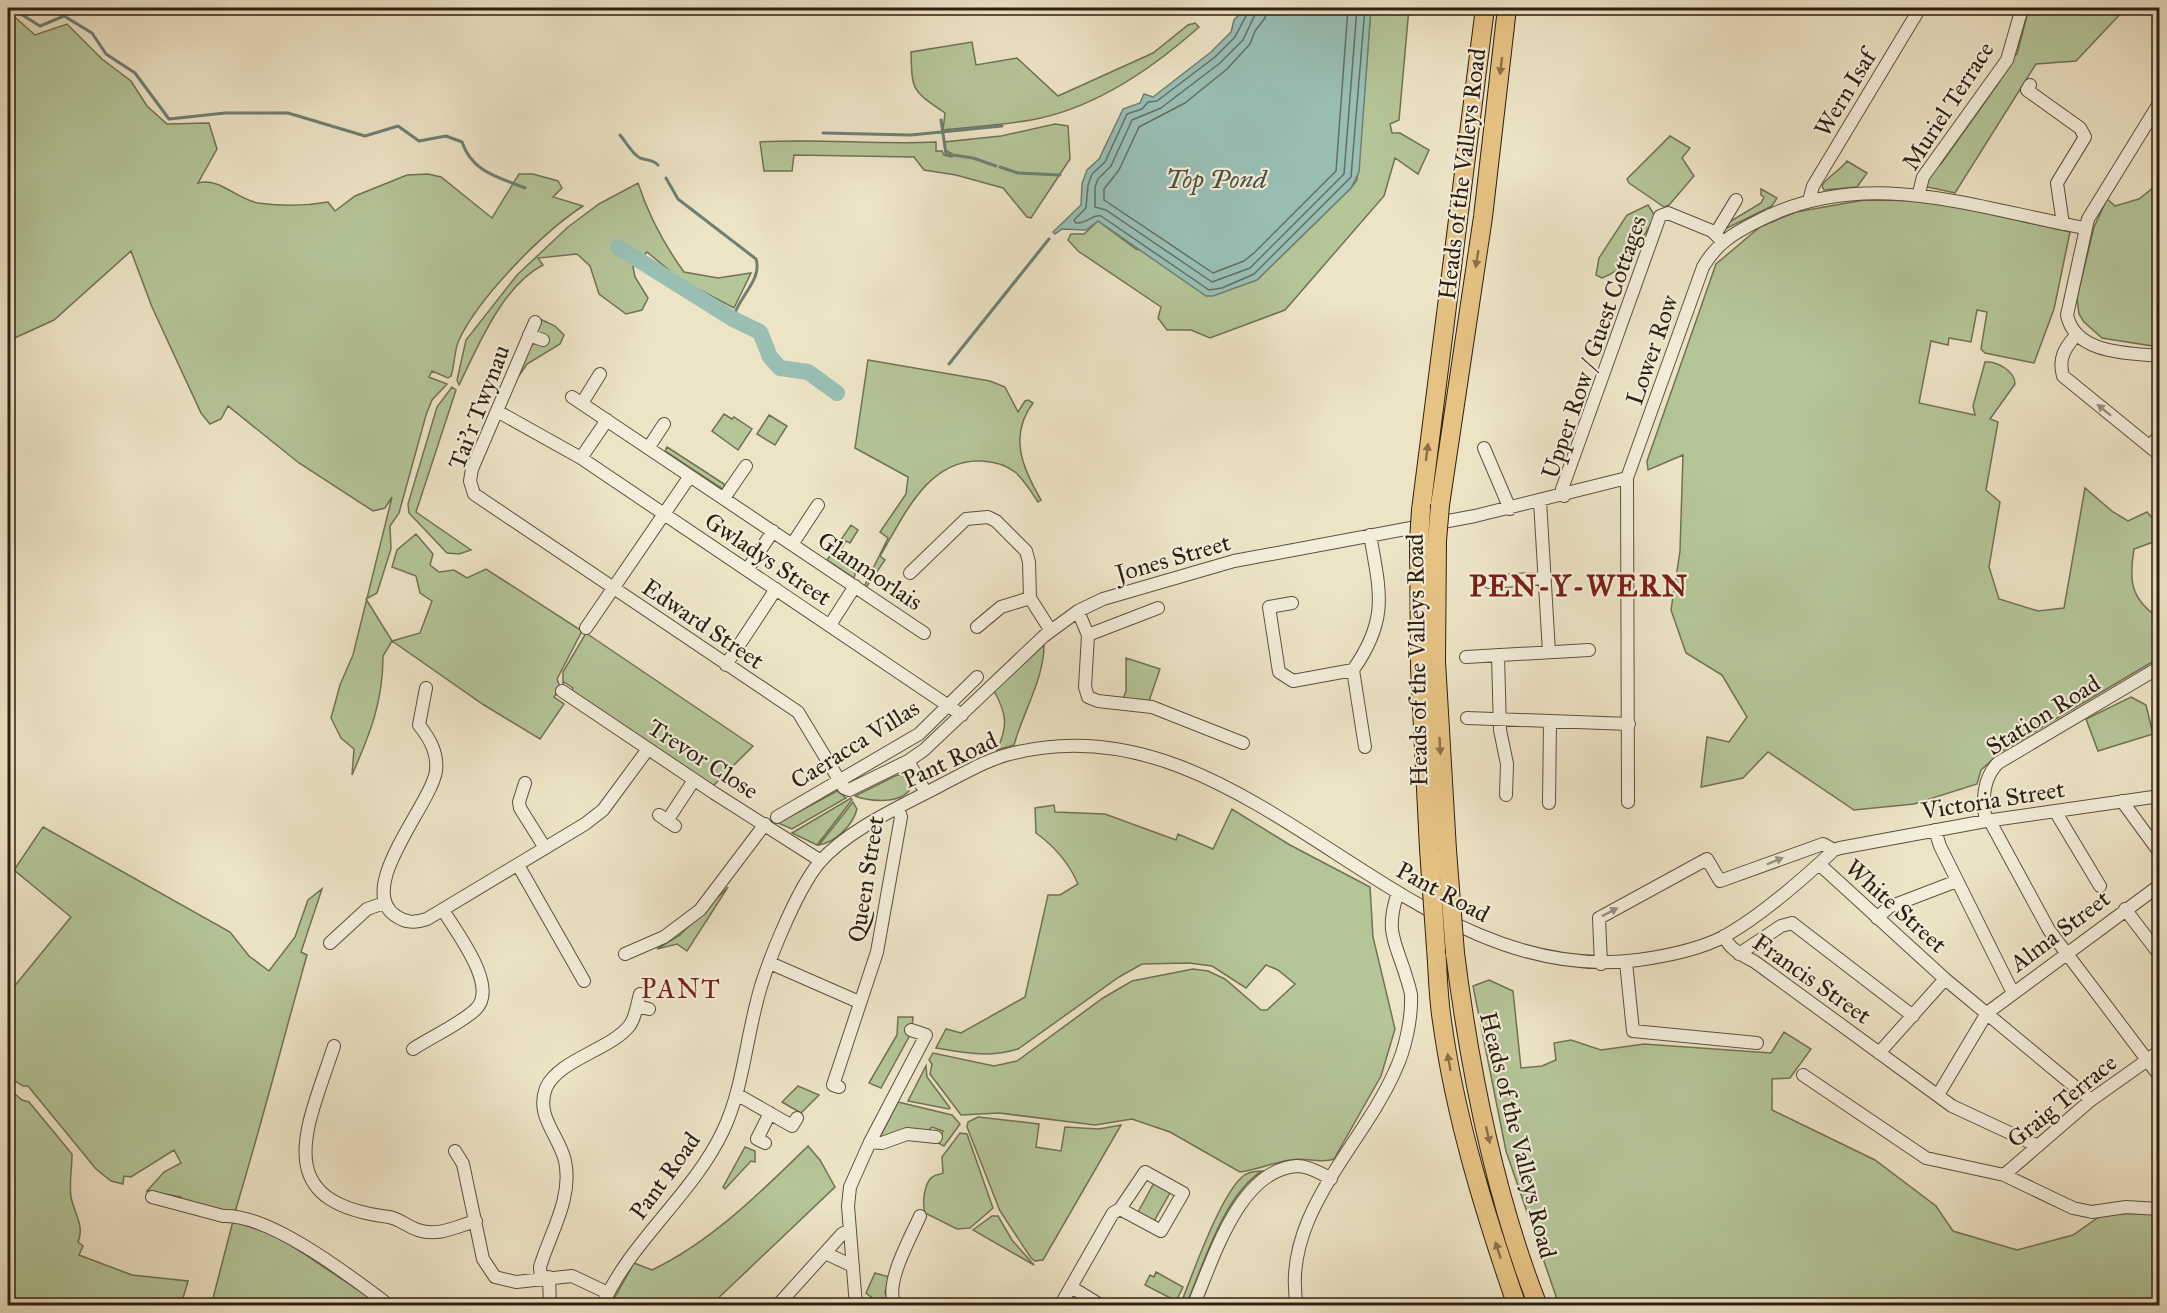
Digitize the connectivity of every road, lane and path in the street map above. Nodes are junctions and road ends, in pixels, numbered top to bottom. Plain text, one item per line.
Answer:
1 (1485, 8) edge
2 (1508, 8) edge
3 (1920, 8) edge
4 (2022, 8) edge
5 (2030, 85) dead end
6 (2160, 102) edge
7 (1919, 194) junction
8 (1736, 200) dead end
9 (1809, 201) junction
10 (2063, 224) junction
11 (2085, 228) junction
12 (1719, 237) junction
13 (535, 322) dead end
14 (529, 335) junction
15 (2076, 335) junction
16 (543, 340) dead end
17 (2160, 356) edge
18 (600, 374) dead end
19 (497, 411) junction
20 (608, 420) junction
21 (664, 424) dead end
22 (2160, 434) edge
23 (649, 447) junction
24 (1484, 448) dead end
25 (2155, 451) edge
26 (581, 458) junction
27 (746, 466) dead end
28 (690, 476) junction
29 (1627, 478) junction
30 (1564, 495) junction
31 (724, 498) junction
32 (1540, 501) junction
33 (818, 505) dead end
34 (1510, 509) junction
35 (503, 515) joint
36 (664, 515) junction
37 (773, 531) junction
38 (1370, 535) junction
39 (1428, 540) junction
40 (793, 543) junction
41 (747, 570) junction
42 (910, 573) dead end
43 (1545, 578) junction
44 (1489, 582) dead end
45 (855, 586) junction
46 (776, 589) junction
47 (614, 590) junction
48 (1030, 598) junction
49 (1292, 603) dead end
50 (1158, 608) dead end
51 (1078, 611) junction
52 (830, 625) junction
53 (977, 627) dead end
54 (586, 628) dead end
55 (1051, 630) junction
56 (924, 633) dead end
57 (1088, 635) junction
58 (1589, 650) dead end
59 (1549, 652) junction
60 (1498, 655) junction
61 (1466, 657) dead end
62 (726, 665) junction
63 (2160, 667) edge
64 (1353, 670) junction
65 (976, 677) dead end
66 (426, 688) dead end
67 (562, 691) dead end
68 (950, 706) junction
69 (962, 715) junction
70 (1467, 718) dead end
71 (1499, 719) junction
72 (1550, 721) junction
73 (1629, 724) junction
74 (1243, 743) dead end
75 (1365, 747) dead end
76 (648, 749) junction
77 (908, 761) junction
78 (694, 780) junction
79 (840, 781) junction
80 (525, 783) dead end
81 (854, 789) joint
82 (926, 793) junction
83 (1506, 795) dead end
84 (2160, 796) edge
85 (2122, 801) junction
86 (1628, 802) dead end
87 (1549, 803) dead end
88 (898, 807) junction
89 (2055, 811) junction
90 (777, 817) dead end
91 (1989, 820) junction
92 (667, 821) dead end
93 (765, 824) junction
94 (1935, 830) junction
95 (545, 848) junction
96 (1438, 850) junction
97 (1834, 850) junction
98 (2160, 853) edge
99 (821, 861) junction
100 (1819, 864) junction
101 (518, 865) junction
102 (1957, 882) junction
103 (2160, 885) edge
104 (2100, 886) dead end
105 (1397, 895) junction
106 (384, 903) junction
107 (2125, 909) junction
108 (443, 910) junction
109 (1877, 918) junction
110 (1724, 936) junction
111 (330, 943) dead end
112 (2066, 953) junction
113 (625, 954) dead end
114 (1739, 954) junction
115 (2160, 955) edge
116 (1626, 962) junction
117 (770, 963) junction
118 (1601, 964) junction
119 (1946, 979) junction
120 (584, 981) dead end
121 (2013, 993) junction
122 (859, 1002) junction
123 (642, 1003) dead end
124 (1987, 1013) junction
125 (1913, 1016) junction
126 (911, 1030) dead end
127 (1757, 1043) dead end
128 (334, 1046) dead end
129 (413, 1049) dead end
130 (2160, 1051) edge
131 (1879, 1053) junction
132 (2147, 1061) junction
133 (1803, 1075) dead end
134 (2160, 1077) edge
135 (839, 1087) dead end
136 (738, 1095) junction
137 (1938, 1095) junction
138 (2091, 1100) junction
139 (770, 1113) junction
140 (797, 1118) dead end
141 (936, 1137) dead end
142 (870, 1142) junction
143 (765, 1143) dead end
144 (2038, 1146) junction
145 (454, 1151) dead end
146 (2004, 1175) junction
147 (1331, 1179) junction
148 (152, 1197) dead end
149 (1120, 1209) junction
150 (2160, 1209) edge
151 (920, 1216) dead end
152 (476, 1221) junction
153 (849, 1230) junction
154 (825, 1253) junction
155 (853, 1266) junction
156 (545, 1277) junction
157 (1071, 1287) junction
158 (608, 1293) junction
159 (390, 1305) edge
160 (550, 1305) edge
161 (602, 1305) edge
162 (777, 1305) edge
163 (856, 1305) edge
164 (896, 1305) edge
165 (1060, 1305) edge
166 (1102, 1305) edge
167 (1193, 1305) edge
168 (1297, 1305) edge
169 (1517, 1305) edge
170 (1538, 1305) edge

39 -> 1 highway, Heads of the Valleys Road, bridge
2 -> 39 highway, Heads of the Valleys Road, bridge
3 - 9 street, Wern Isaf
4 - 7 street, Muriel Terrace
5 - 10 street
6 - 11 street
7 - 9 street
7 - 10 street
8 - 12 street, Lower Row
9 - 12 street
10 - 11 street
11 - 15 street
12 - 29 street, Lower Row
12 - 30 street, Upper Row / Guest Cottages
13 - 14 street, Tai'r Twynau
14 - 16 street, Tai'r Twynau
14 - 19 street, Tai'r Twynau
15 - 17 street
25 -> 15 street
18 - 20 street, Glanmorlais
19 - 26 street, Gwladys Street
19 - 35 street, Tai'r Twynau
20 - 23 street, Glanmorlais
20 - 26 street
21 - 23 street
22 - 25 street
23 - 28 street, Glanmorlais
24 - 34 street
26 - 36 street, Gwladys Street
27 - 31 street
28 - 31 street, Glanmorlais
28 - 36 street
29 - 30 street, Jones Street
29 - 73 street
30 - 32 street, Jones Street
31 - 37 street, Glanmorlais
32 - 34 street, Jones Street
32 - 43 street
33 - 40 street, Glanmorlais
34 - 38 street, Jones Street
35 - 47 street, Edward Street
36 - 41 street, Gwladys Street
36 - 47 street
37 - 40 street, Glanmorlais
37 - 41 street
38 - 51 street, Jones Street
38 - 64 street
39 - 96 highway, Heads of the Valleys Road
40 - 45 street, Glanmorlais
41 - 46 street, Gwladys Street
42 - 48 street
43 - 44 street
43 - 59 street
45 - 52 street
45 - 56 street, Glanmorlais
46 - 52 street, Gwladys Street
46 - 62 street
47 - 54 street
47 - 62 street, Edward Street
48 - 53 street
48 - 55 street
49 - 64 street
50 - 57 street
51 - 55 street, Jones Street
51 - 57 street
52 - 68 street, Gwladys Street
55 - 69 street, Jones Street
57 - 74 street
58 - 59 street
59 - 60 street
60 - 61 street
60 - 71 street
62 - 79 street, Edward Street
63 - 91 street, Station Road
64 - 75 street
65 - 68 street, Caeracca Villas
66 - 106 street
67 - 76 street, Trevor Close
68 - 69 street, Gwladys Street
68 - 79 street, Caeracca Villas
69 - 77 street, Jones Street
70 - 71 street
71 - 72 street
71 - 83 street
72 - 73 street
72 - 87 street
73 - 86 street
76 - 78 street, Trevor Close
76 - 95 street
77 - 81 street, Jones Street
77 - 82 street
78 - 92 street
78 - 93 street, Trevor Close
79 - 81 street, Edward Street
79 - 90 street, Caeracca Villas
80 - 95 street
82 - 88 street, Pant Road
82 - 105 street, Pant Road
84 - 85 street, Victoria Street
85 - 89 street, Victoria Street
85 - 98 street
88 - 99 street, Pant Road
88 - 122 street, Queen Street
89 - 91 street, Victoria Street
89 - 104 street
91 - 94 street, Victoria Street
91 - 112 street
93 - 99 street, Trevor Close
93 - 113 street
94 - 97 street, Victoria Street
94 - 102 street
95 - 101 street
169 -> 96 highway, Heads of the Valleys Road, bridge
96 -> 170 highway, Heads of the Valleys Road, bridge
97 - 100 street, Pant Road
118 -> 97 street, Victoria Street
99 - 117 street, Pant Road
100 - 109 street, White Street
100 - 110 street, Pant Road
101 - 108 street
101 - 120 street
102 - 109 street
102 - 121 street
103 - 107 street, Alma Street
105 - 118 street, Pant Road
105 - 147 street
106 - 108 street
106 - 111 street
107 - 112 street, Alma Street
107 - 115 street
108 - 129 street
109 - 119 street, White Street
110 - 114 street, Francis Street
110 - 116 street, Pant Road
112 - 121 street, Alma Street
112 - 132 street
114 - 125 street
114 - 131 street, Francis Street
116 - 118 street, Pant Road
116 - 127 street
117 - 122 street
117 - 136 street, Pant Road
119 - 124 street, White Street
119 - 125 street
121 - 124 street, Alma Street
122 - 135 street, Queen Street
123 - 156 street
124 - 137 street
124 - 138 street, White Street
125 - 131 street
126 - 142 street
128 - 152 street
130 - 132 street, Graig Terrace
131 - 137 street, Francis Street
132 - 134 street
132 - 138 street, Graig Terrace
133 - 146 street
136 - 139 street
136 - 158 street, Pant Road
137 - 144 street, Francis Street
138 - 144 street, Graig Terrace
139 - 140 street
139 - 143 street
141 - 142 street
142 - 153 street
144 - 146 street, Graig Terrace
145 - 152 street
146 - 150 street
147 - 167 street
147 - 168 street
148 - 159 street
149 - 149 street
149 - 157 street
151 - 164 street
152 - 156 street
153 - 154 street
153 - 155 street
154 - 155 street
154 - 162 street
155 - 163 street
156 - 158 street
156 - 160 street
157 - 165 street
157 - 166 street
158 - 161 street, Pant Road

